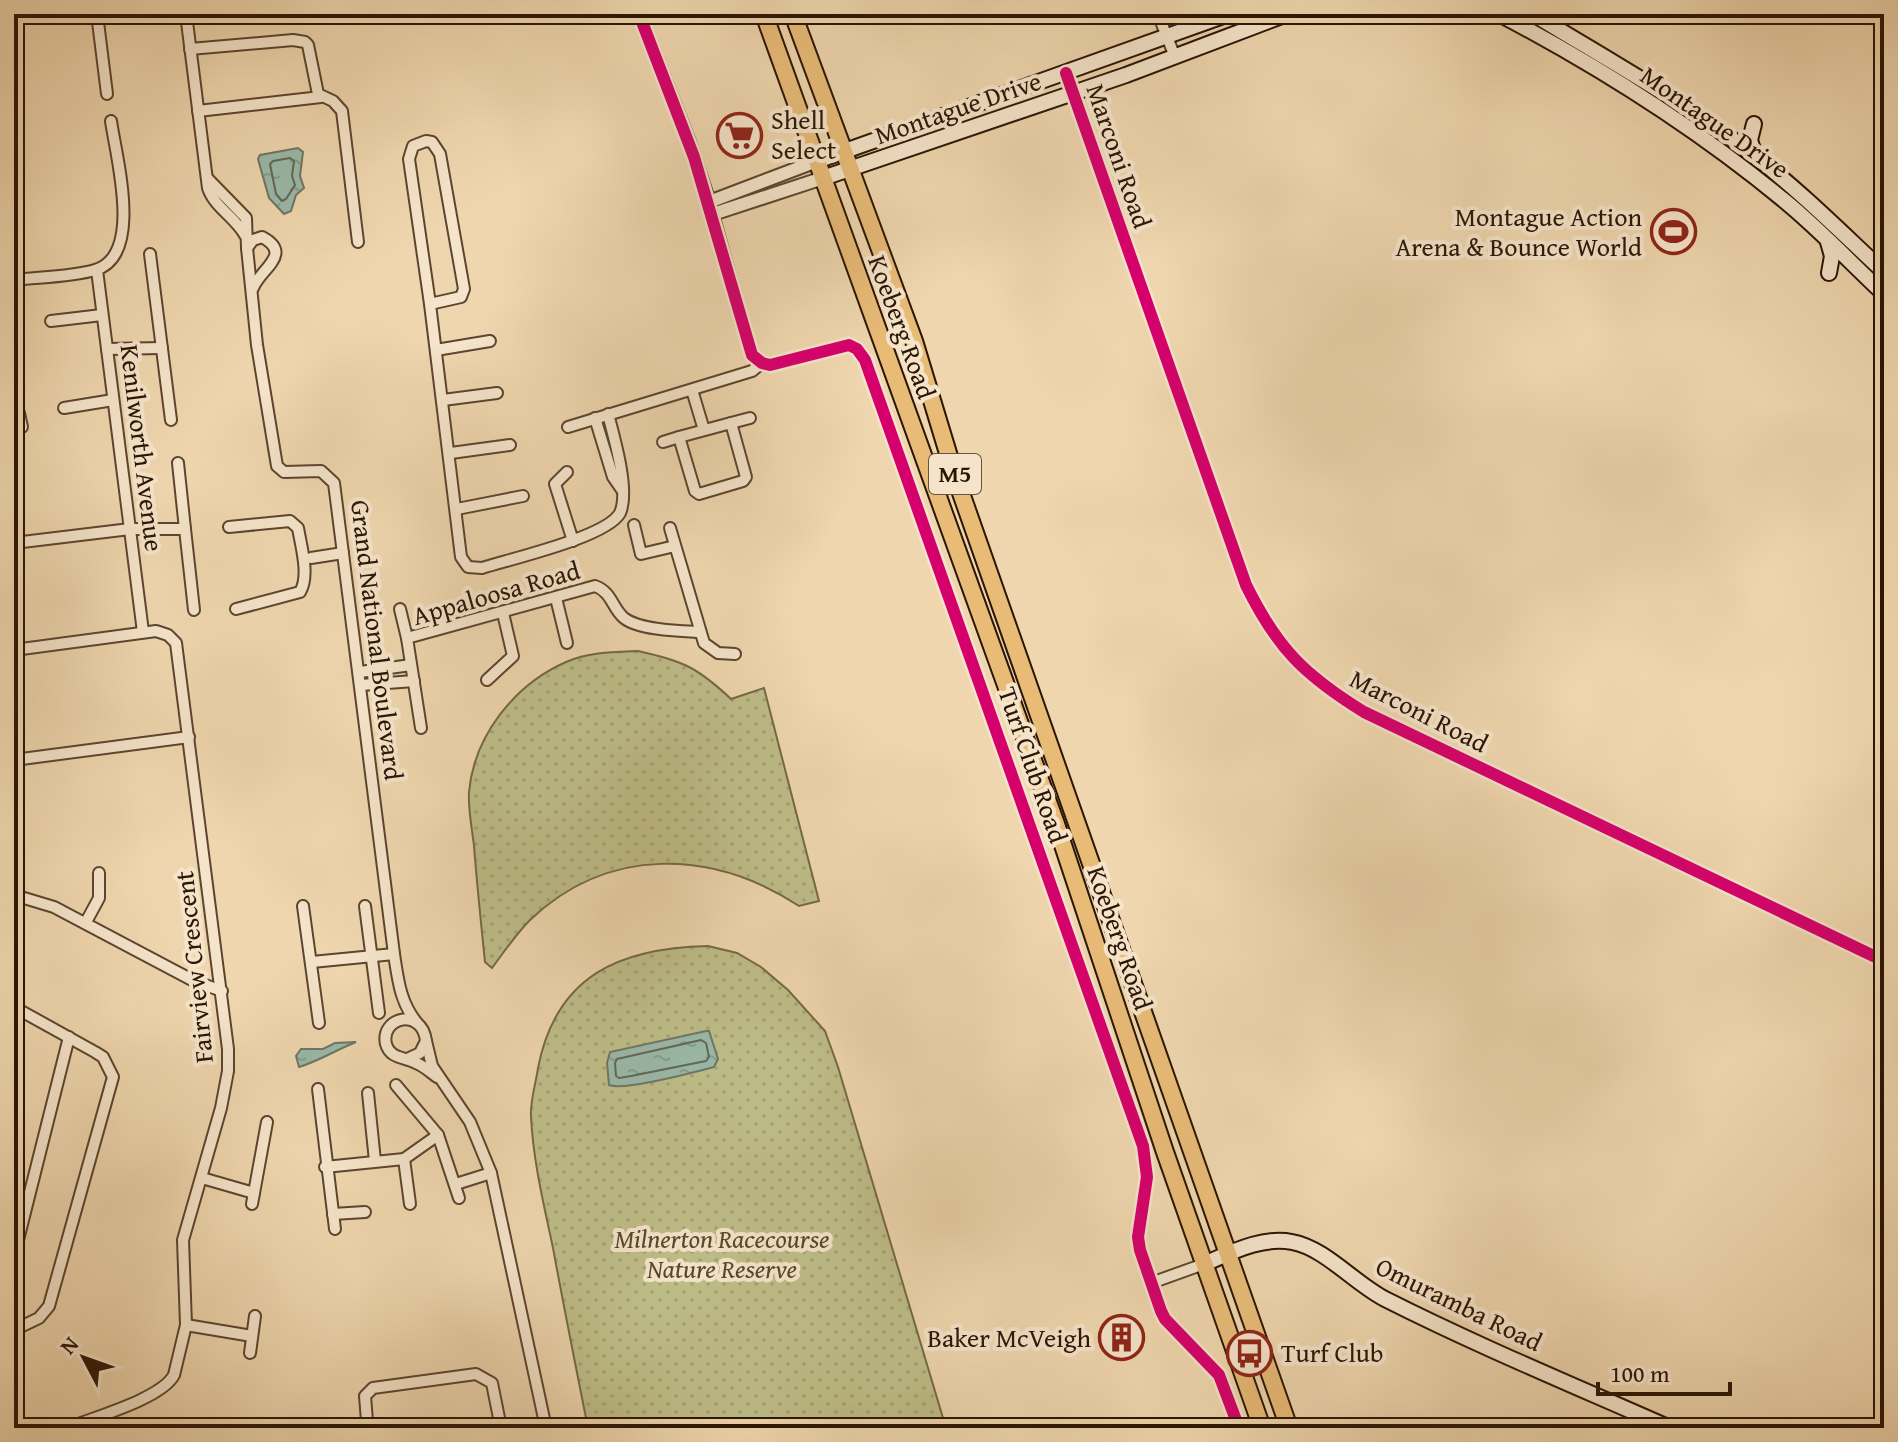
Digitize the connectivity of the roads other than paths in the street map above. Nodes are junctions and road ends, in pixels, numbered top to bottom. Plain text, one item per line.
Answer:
1 (97, 14) edge
2 (186, 14) edge
3 (639, 14) edge
4 (764, 14) edge
5 (793, 14) edge
6 (1158, 14) edge
7 (1229, 14) edge
8 (1287, 14) edge
9 (1533, 14) edge
10 (1509, 16) edge
11 (1167, 36) junction
12 (190, 49) junction
13 (1175, 57) junction
14 (1066, 73) junction
15 (107, 94) dead end
16 (1073, 94) junction
17 (321, 97) junction
18 (198, 111) junction
19 (111, 121) dead end
20 (1754, 124) dead end
21 (845, 151) junction
22 (1755, 156) junction
23 (817, 161) junction
24 (851, 169) junction
25 (823, 178) junction
26 (711, 208) junction
27 (1827, 240) junction
28 (246, 242) junction
29 (358, 242) dead end
30 (150, 254) dead end
31 (97, 270) junction
32 (1884, 272) edge
33 (1829, 273) dead end
34 (14, 280) edge
35 (252, 290) junction
36 (1884, 294) edge
37 (430, 304) junction
38 (102, 315) junction
39 (51, 321) dead end
40 (490, 341) dead end
41 (162, 348) junction
42 (107, 349) junction
43 (436, 350) junction
44 (762, 363) junction
45 (692, 390) junction
46 (497, 393) dead end
47 (113, 400) junction
48 (443, 400) junction
49 (64, 408) dead end
50 (14, 414) edge
51 (608, 414) junction
52 (595, 418) junction
53 (750, 418) dead end
54 (171, 420) dead end
55 (731, 423) junction
56 (22, 427) dead end
57 (568, 427) dead end
58 (704, 430) junction
59 (679, 437) junction
60 (663, 442) dead end
61 (510, 445) dead end
62 (451, 453) junction
63 (178, 463) dead end
64 (567, 472) dead end
65 (622, 490) junction
66 (523, 496) dead end
67 (457, 509) junction
68 (634, 525) dead end
69 (229, 527) dead end
70 (670, 528) dead end
71 (130, 529) junction
72 (185, 529) junction
73 (573, 541) junction
74 (14, 543) edge
75 (675, 546) junction
76 (343, 553) junction
77 (311, 558) dead end
78 (556, 598) junction
79 (236, 609) dead end
80 (400, 609) dead end
81 (194, 610) dead end
82 (503, 613) junction
83 (143, 632) junction
84 (699, 632) junction
85 (407, 638) junction
86 (567, 643) dead end
87 (14, 650) edge
88 (735, 654) dead end
89 (411, 665) junction
90 (360, 672) junction
91 (487, 680) dead end
92 (414, 681) junction
93 (361, 685) junction
94 (421, 728) dead end
95 (189, 737) junction
96 (14, 760) edge
97 (99, 873) dead end
98 (14, 895) edge
99 (303, 906) dead end
100 (365, 906) dead end
101 (86, 922) junction
102 (394, 954) junction
103 (372, 956) junction
104 (1884, 961) edge
105 (312, 962) junction
106 (222, 991) junction
107 (401, 995) junction
108 (14, 1007) edge
109 (379, 1013) dead end
110 (319, 1023) dead end
111 (417, 1023) junction
112 (390, 1028) junction
113 (69, 1037) junction
114 (426, 1041) junction
115 (407, 1059) junction
116 (439, 1078) junction
117 (396, 1085) dead end
118 (318, 1089) dead end
119 (368, 1093) dead end
120 (267, 1122) dead end
121 (438, 1135) junction
122 (404, 1159) junction
123 (375, 1161) junction
124 (325, 1167) junction
125 (491, 1171) junction
126 (202, 1178) junction
127 (455, 1182) junction
128 (459, 1198) dead end
129 (410, 1204) dead end
130 (365, 1212) dead end
131 (333, 1214) junction
132 (335, 1229) dead end
133 (1228, 1254) junction
134 (14, 1256) edge
135 (1204, 1264) junction
136 (1151, 1283) junction
137 (255, 1316) dead end
138 (186, 1325) junction
139 (14, 1330) edge
140 (252, 1336) junction
141 (250, 1353) dead end
142 (68, 1428) edge
143 (364, 1428) edge
144 (501, 1428) edge
145 (546, 1428) edge
146 (1239, 1428) edge
147 (1262, 1428) edge
148 (1289, 1428) edge
149 (1670, 1428) edge

1 - 15 street
2 - 12 street
3 - 26 street
4 - 23 main road, Koeberg Road / M5
5 - 21 main road, Koeberg Road / M5
6 - 11 street
7 - 11 main road, Montague Drive
8 - 13 main road, Montague Drive
9 - 22 main road, Montague Drive
10 - 27 main road, Montague Drive
11 - 13 street
11 - 14 main road, Montague Drive
12 - 17 street
12 - 18 street
13 - 16 main road, Montague Drive
14 - 16 street, Marconi Road
14 - 21 main road, Montague Drive
16 - 24 main road, Montague Drive
16 - 104 street, Marconi Road
17 - 18 street
17 - 29 street
18 - 28 street
19 - 31 street
20 - 22 main road
21 - 23 main road, Montague Drive
21 - 24 main road, Koeberg Road / M5
22 - 32 main road, Montague Drive
23 - 25 main road, Koeberg Road / M5
23 - 26 street
24 - 25 main road, Montague Drive
24 - 133 main road, Koeberg Road / M5
25 - 26 street
25 - 135 main road, Koeberg Road / M5
26 - 44 street
27 - 33 main road
27 - 36 main road, Montague Drive
28 - 35 street, Grand National Boulevard
28 - 35 street
30 - 41 street
31 - 34 street
31 - 38 street, Kenilworth Avenue
35 - 76 street, Grand National Boulevard
37 - 37 street
37 - 43 street
38 - 39 street
38 - 42 street, Kenilworth Avenue
40 - 43 street
41 - 42 street
41 - 54 street
42 - 47 street, Kenilworth Avenue
43 - 48 street
44 - 45 street
44 - 136 street, Turf Club Road
45 - 51 street
45 - 58 street
46 - 48 street
47 - 49 street
47 - 71 street, Kenilworth Avenue
48 - 62 street
50 - 56 street
51 - 52 street
51 - 65 street
52 - 57 street
52 - 65 street
53 - 55 street
55 - 58 street
55 - 59 street
58 - 59 street
59 - 60 street
61 - 62 street
62 - 67 street
63 - 72 street
64 - 73 street
65 - 73 street
66 - 67 street
67 - 73 street
68 - 75 street
69 - 79 street
70 - 75 street
71 - 72 street
71 - 74 street
71 - 83 street, Kenilworth Avenue
72 - 81 street
75 - 84 street
76 - 77 street
76 - 90 street, Grand National Boulevard
78 - 82 street, Appaloosa Road
78 - 84 street, Appaloosa Road
78 - 86 street
80 - 85 street
82 - 85 street, Appaloosa Road
82 - 91 street
83 - 87 street
83 - 95 street, Fairview Crescent
84 - 88 street
85 - 89 street, Appaloosa Road
89 - 90 street, Appaloosa Road
89 - 92 street, Appaloosa Road
90 - 93 street, Grand National Boulevard
92 - 93 street
92 - 94 street, Appaloosa Road
93 - 102 street, Grand National Boulevard
95 - 96 street
95 - 106 street, Fairview Crescent
97 - 101 street
98 - 101 street
99 - 105 street
100 - 103 street
101 - 106 street
102 - 103 street
102 - 107 street, Grand National Boulevard
103 - 105 street
103 - 109 street
105 - 110 street
106 - 126 street, Fairview Crescent
107 - 111 street, Grand National Boulevard
107 - 112 street, Grand National Boulevard
108 - 113 street
111 - 112 street
111 - 114 street
112 - 115 street
113 - 134 street
113 - 139 street
114 - 115 street
114 - 116 street
115 - 116 street
116 - 125 street
117 - 121 street
118 - 124 street
119 - 123 street
120 - 126 street
121 - 122 street
121 - 127 street
122 - 123 street
122 - 129 street
123 - 124 street
124 - 131 street
125 - 127 street
125 - 145 street
126 - 138 street, Fairview Crescent
127 - 128 street
130 - 131 street
131 - 132 street
133 - 135 main road, Omuramba Road
133 - 148 main road, Koeberg Road / M5
133 - 149 main road, Omuramba Road
135 - 136 street
135 - 147 main road, Koeberg Road / M5
136 - 146 street, Turf Club Road
137 - 140 street
138 - 140 street
138 - 142 street, Fairview Crescent
140 - 141 street
143 - 144 street

